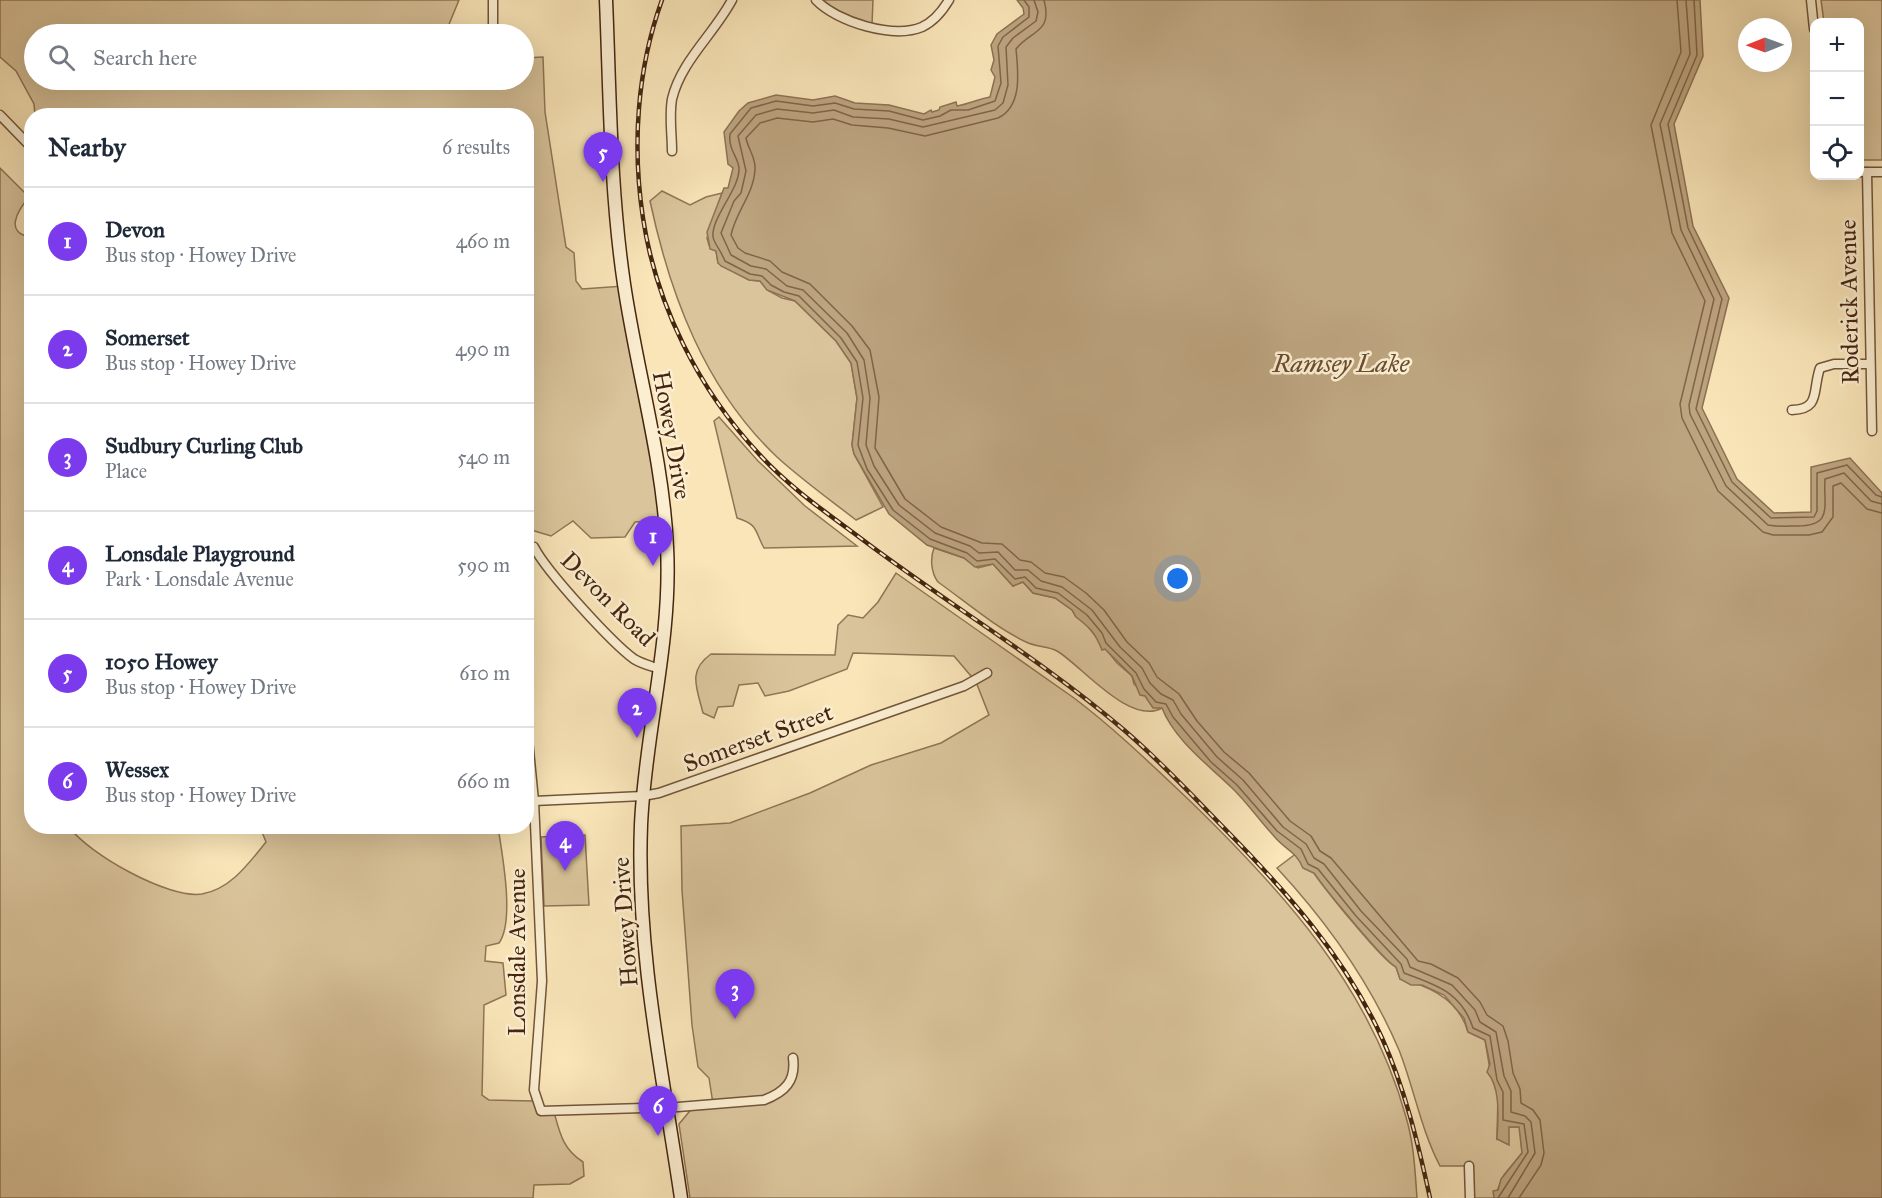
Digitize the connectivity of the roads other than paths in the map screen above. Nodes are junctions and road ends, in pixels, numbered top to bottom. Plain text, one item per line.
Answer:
1 (493, 0) edge
2 (606, 0) edge
3 (732, 0) edge
4 (816, 0) edge
5 (949, 0) edge
6 (1811, 0) edge
7 (1813, 18) edge
8 (493, 24) edge
9 (0, 115) edge
10 (4, 122) edge
11 (24, 141) edge
12 (672, 151) dead end
13 (1864, 172) edge
14 (1882, 172) edge
15 (1863, 180) edge
16 (1869, 364) junction
17 (1792, 410) dead end
18 (1872, 431) dead end
19 (534, 547) dead end
20 (660, 669) junction
21 (987, 673) dead end
22 (643, 796) junction
23 (534, 801) joint
24 (793, 1058) dead end
25 (667, 1107) junction
26 (1469, 1166) dead end
27 (681, 1198) edge
28 (1470, 1198) edge

1 - 8 street
2 - 20 main road, Howey Drive
3 - 12 street
4 - 5 street
6 - 7 street
9 - 10 street
10 - 11 street
13 - 14 street
15 - 16 street, Roderick Avenue
16 - 17 street
16 - 18 street, Roderick Avenue
19 - 20 street, Devon Road
20 - 22 main road, Howey Drive
21 - 22 street, Somerset Street
22 - 23 street, Somerset Street
22 - 25 main road, Howey Drive
23 - 25 street, Lonsdale Avenue
24 - 25 street
25 - 27 main road, Howey Drive
26 - 28 street

